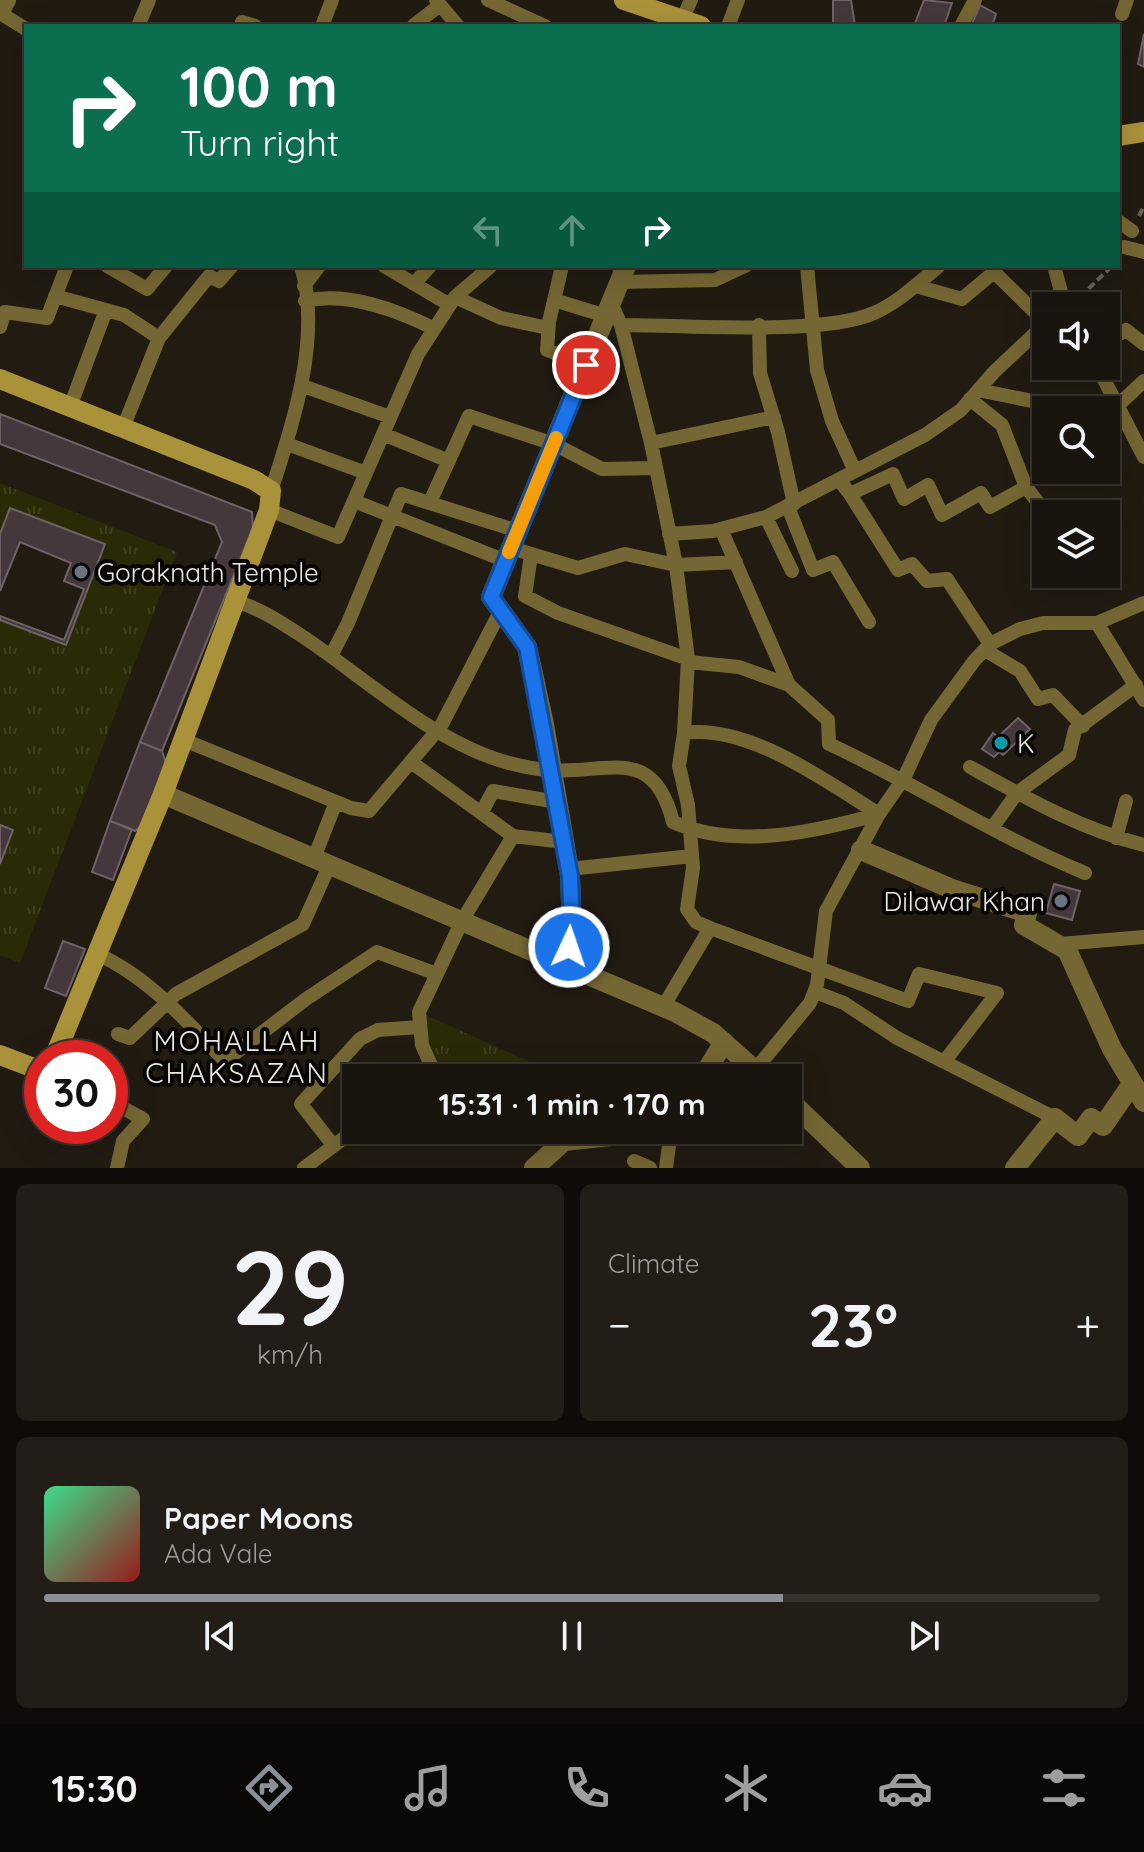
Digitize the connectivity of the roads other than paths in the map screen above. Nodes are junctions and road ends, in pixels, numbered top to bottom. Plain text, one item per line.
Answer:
1 (6, 0) edge
2 (149, 0) edge
3 (488, 0) edge
4 (691, 0) edge
5 (738, 0) edge
6 (975, 0) edge
7 (327, 2) edge
8 (635, 2) edge
9 (438, 3) edge
10 (0, 12) edge
11 (691, 23) edge
12 (139, 24) edge
13 (322, 24) edge
14 (415, 24) edge
15 (456, 24) edge
16 (541, 24) edge
17 (729, 24) edge
18 (962, 24) edge
19 (24, 28) edge
20 (1144, 132) edge
21 (1120, 136) edge
22 (1120, 222) edge
23 (1132, 231) dead end
24 (1124, 247) dead end
25 (1144, 252) edge
26 (66, 268) edge
27 (110, 268) edge
28 (164, 268) edge
29 (230, 268) edge
30 (301, 268) edge
31 (318, 268) edge
32 (387, 268) edge
33 (428, 268) edge
34 (489, 268) edge
35 (562, 268) edge
36 (741, 268) edge
37 (807, 268) edge
38 (937, 268) edge
39 (1054, 268) edge
40 (623, 274) edge
41 (414, 284) junction
42 (916, 286) junction
43 (1061, 292) edge
44 (304, 294) junction
45 (55, 296) junction
46 (554, 300) junction
47 (453, 301) junction
48 (1032, 309) edge
49 (106, 310) junction
50 (613, 315) junction
51 (813, 324) junction
52 (759, 325) junction
53 (0, 327) edge
54 (433, 328) junction
55 (548, 328) junction
56 (1120, 334) edge
57 (1032, 337) edge
58 (159, 338) junction
59 (1144, 344) edge
60 (586, 365) junction
61 (1144, 376) edge
62 (0, 379) edge
63 (303, 386) junction
64 (974, 395) junction
65 (1032, 403) edge
66 (1120, 403) edge
67 (70, 407) junction
68 (1120, 414) edge
69 (390, 417) junction
70 (774, 417) junction
71 (123, 428) junction
72 (383, 434) junction
73 (651, 443) junction
74 (287, 444) junction
75 (554, 444) junction
76 (1144, 457) edge
77 (449, 461) junction
78 (656, 468) junction
79 (855, 471) junction
80 (366, 473) junction
81 (839, 480) junction
82 (1026, 487) junction
83 (850, 494) junction
84 (270, 500) junction
85 (1036, 500) edge
86 (354, 501) junction
87 (430, 502) junction
88 (791, 506) junction
89 (391, 515) junction
90 (766, 517) junction
91 (721, 529) junction
92 (669, 534) junction
93 (516, 549) junction
94 (736, 562) junction
95 (676, 565) junction
96 (792, 571) dead end
97 (235, 601) junction
98 (1144, 603) edge
99 (501, 610) junction
100 (869, 622) dead end
101 (1097, 623) junction
102 (988, 647) junction
103 (331, 656) junction
104 (688, 661) junction
105 (789, 685) junction
106 (1136, 685) junction
107 (1144, 700) edge
108 (1083, 726) junction
109 (436, 732) junction
110 (684, 733) junction
111 (184, 740) junction
112 (411, 762) junction
113 (970, 767) dead end
114 (552, 770) junction
115 (904, 778) junction
116 (1017, 793) junction
117 (163, 794) junction
118 (1126, 801) dead end
119 (336, 802) junction
120 (557, 802) junction
121 (482, 812) junction
122 (879, 814) junction
123 (992, 828) junction
124 (689, 829) junction
125 (513, 836) junction
126 (1116, 838) junction
127 (564, 842) junction
128 (1144, 845) edge
129 (861, 850) junction
130 (692, 856) junction
131 (322, 861) junction
132 (569, 869) junction
133 (1085, 873) dead end
134 (462, 921) junction
135 (710, 928) junction
136 (1144, 937) edge
137 (1060, 944) junction
138 (97, 954) junction
139 (566, 965) junction
140 (819, 970) junction
141 (437, 974) junction
142 (815, 992) junction
143 (167, 1001) junction
144 (663, 1007) junction
145 (420, 1027) junction
146 (118, 1034) dead end
147 (61, 1040) edge
148 (724, 1042) junction
149 (0, 1055) edge
150 (944, 1062) junction
151 (24, 1064) edge
152 (430, 1064) edge
153 (711, 1064) edge
154 (748, 1064) edge
155 (766, 1064) edge
156 (1132, 1084) junction
157 (1144, 1102) edge
158 (128, 1111) edge
159 (802, 1112) edge
160 (1055, 1118) junction
161 (128, 1136) edge
162 (342, 1139) edge
163 (122, 1144) edge
164 (561, 1144) edge
165 (668, 1144) edge
166 (333, 1145) junction
167 (634, 1161) dead end
168 (117, 1168) edge
169 (304, 1168) edge
170 (534, 1168) edge
171 (650, 1168) edge
172 (666, 1168) edge
173 (860, 1168) edge
174 (1015, 1168) edge

1 - 10 street
2 - 12 lane
3 - 16 lane
4 - 11 lane
5 - 17 lane
6 - 18 lane
7 - 13 lane
8 - 11 street
9 - 14 lane
9 - 15 lane
10 - 19 lane
20 - 21 street
22 - 23 lane
24 - 25 lane
26 - 45 lane
27 - 28 lane
29 - 58 lane
30 - 44 lane
31 - 44 lane
32 - 41 lane
33 - 41 lane
34 - 47 lane
35 - 46 lane
36 - 40 lane
37 - 51 lane
38 - 42 lane
39 - 43 lane
40 - 50 street
41 - 47 lane
42 - 48 lane
42 - 51 lane
44 - 54 lane
44 - 63 lane
45 - 49 lane
45 - 53 lane
46 - 50 lane
46 - 55 lane
47 - 54 lane
47 - 55 lane
49 - 58 lane
49 - 67 lane
50 - 52 lane
50 - 60 street
50 - 73 lane
51 - 52 lane
51 - 79 lane
52 - 70 lane
54 - 69 lane
55 - 60 lane
56 - 59 lane
57 - 64 lane
58 - 71 lane
60 - 75 street
61 - 66 lane
62 - 67 street
63 - 69 lane
63 - 74 lane
64 - 65 lane
64 - 79 lane
64 - 82 lane
67 - 71 street
68 - 76 lane
69 - 72 lane
70 - 73 lane
70 - 88 lane
71 - 84 street
72 - 77 lane
72 - 80 lane
73 - 78 lane
74 - 80 lane
74 - 84 lane
75 - 77 lane
75 - 78 lane
75 - 93 street
77 - 87 lane
78 - 92 lane
79 - 81 lane
80 - 86 lane
81 - 83 lane
81 - 88 lane
82 - 83 lane
82 - 85 lane
83 - 102 lane
84 - 86 lane
84 - 97 street
86 - 89 lane
87 - 89 lane
87 - 93 lane
88 - 90 lane
88 - 100 lane
89 - 93 lane
89 - 103 lane
90 - 91 lane
90 - 96 lane
91 - 92 lane
91 - 94 lane
92 - 95 lane
93 - 95 lane
93 - 99 street
93 - 104 lane
94 - 95 lane
94 - 105 lane
95 - 104 lane
97 - 103 lane
97 - 111 street
98 - 101 lane
99 - 109 lane
99 - 114 street
101 - 102 lane
101 - 106 lane
102 - 108 lane
102 - 115 lane
103 - 109 lane
104 - 105 lane
104 - 110 lane
105 - 115 lane
106 - 107 lane
106 - 108 lane
108 - 116 lane
109 - 112 lane
109 - 114 lane
110 - 122 lane
110 - 124 lane
111 - 117 street
111 - 119 lane
112 - 119 lane
112 - 121 lane
113 - 116 lane
114 - 120 street
114 - 124 lane
115 - 122 lane
115 - 123 lane
116 - 123 lane
116 - 126 lane
117 - 131 street
117 - 138 street
118 - 126 lane
119 - 131 lane
120 - 121 lane
120 - 127 street
121 - 125 lane
122 - 124 lane
122 - 129 lane
123 - 133 lane
124 - 130 lane
125 - 127 lane
125 - 134 lane
126 - 128 lane
127 - 132 street
129 - 137 street
129 - 140 lane
130 - 132 lane
130 - 135 lane
131 - 134 street
131 - 143 lane
132 - 139 street
134 - 139 street
134 - 141 lane
135 - 140 lane
135 - 144 lane
136 - 137 lane
137 - 156 street
138 - 143 lane
138 - 147 street
139 - 144 street
140 - 142 lane
140 - 150 lane
141 - 143 lane
141 - 145 lane
142 - 150 lane
142 - 155 lane
143 - 146 lane
144 - 148 street
145 - 152 lane
145 - 166 lane
148 - 153 street
148 - 154 street
149 - 151 street
150 - 160 lane
156 - 157 street
156 - 160 street
158 - 161 lane
159 - 173 street
160 - 174 street
162 - 166 lane
163 - 168 lane
164 - 170 street
165 - 172 lane
166 - 169 lane
167 - 171 lane

